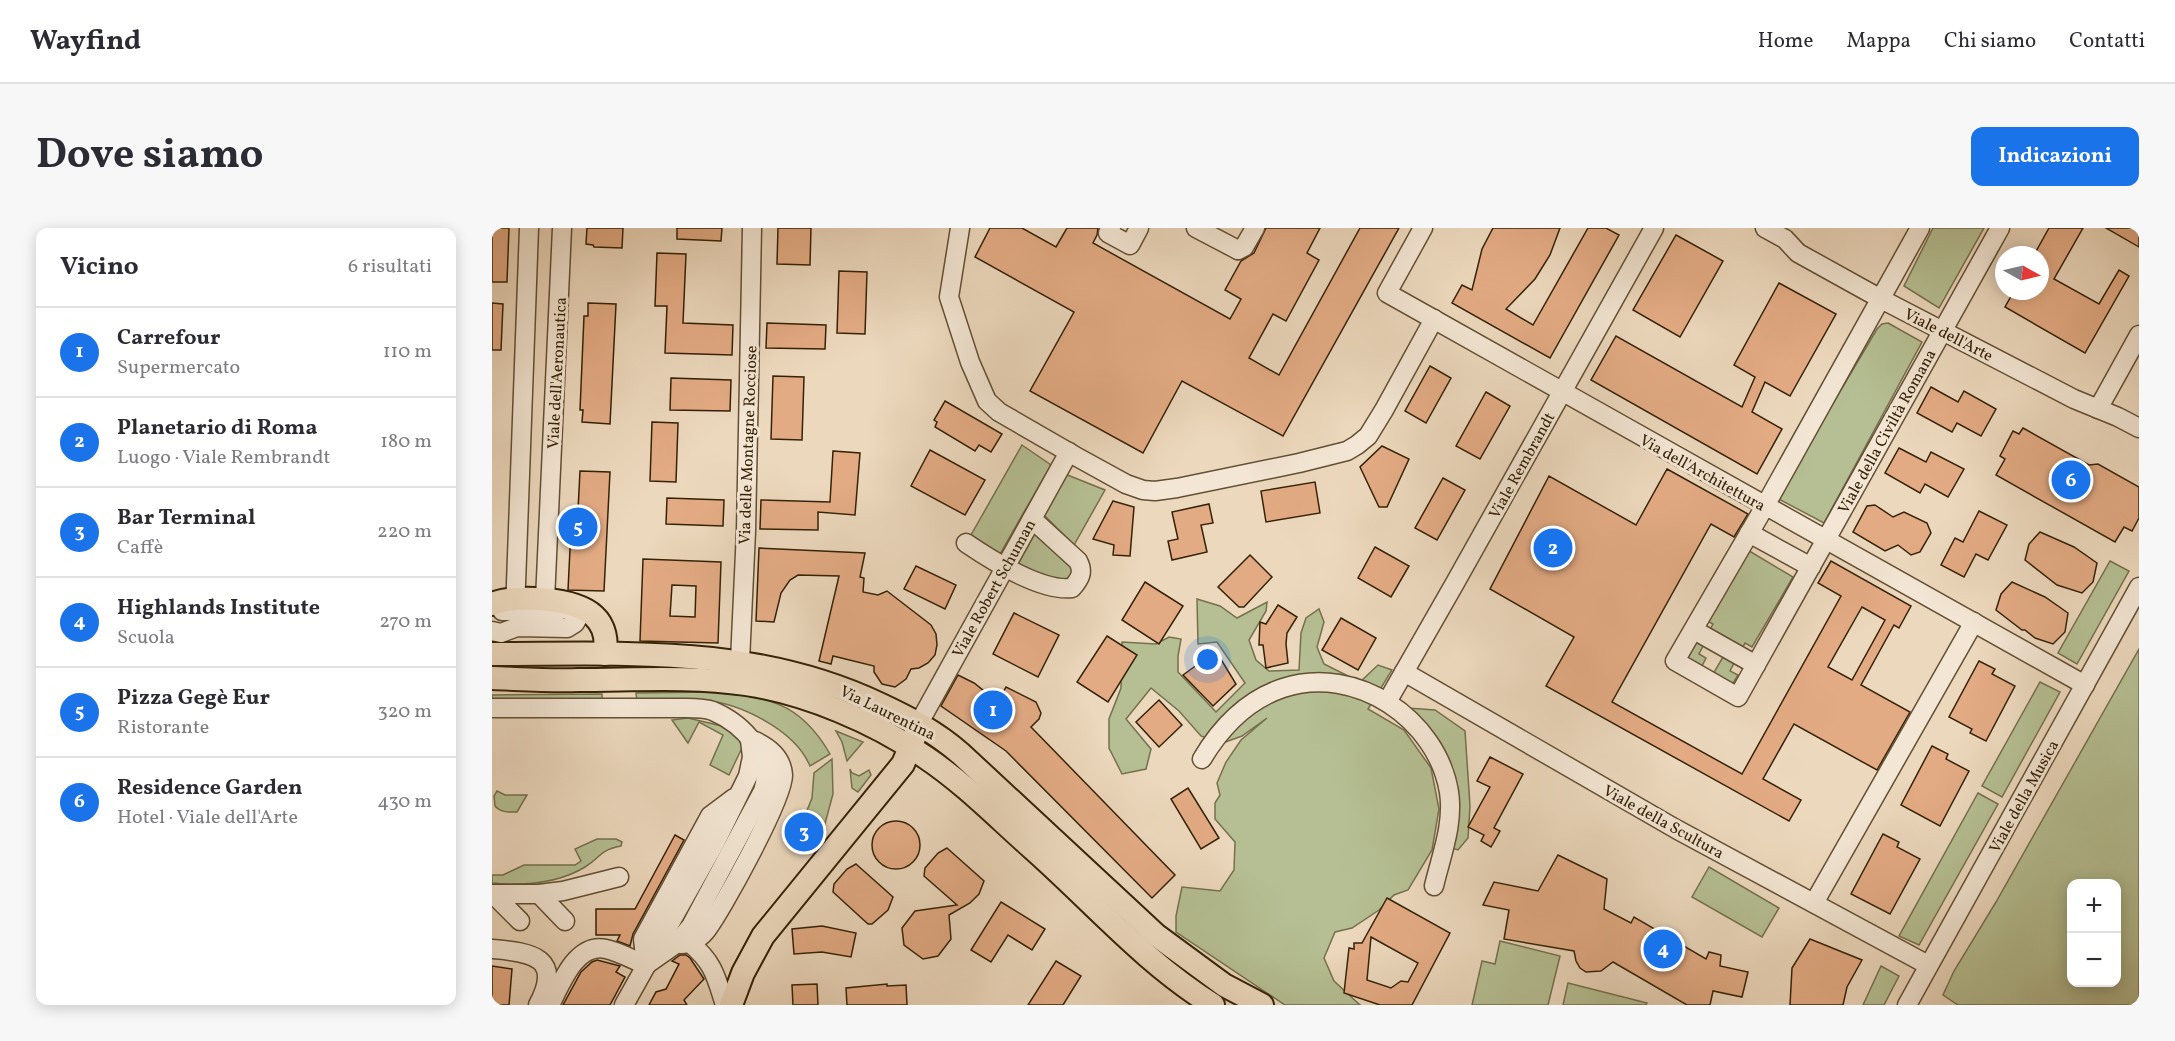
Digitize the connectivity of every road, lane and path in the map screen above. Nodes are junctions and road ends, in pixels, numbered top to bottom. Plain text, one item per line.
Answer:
1 (529, 228) edge
2 (562, 228) edge
3 (752, 228) edge
4 (960, 228) edge
5 (1111, 228) edge
6 (1139, 228) edge
7 (1196, 228) edge
8 (1255, 228) edge
9 (1423, 228) edge
10 (1654, 228) edge
11 (1765, 228) edge
12 (1920, 228) edge
13 (2000, 228) edge
14 (1881, 299) junction
15 (1434, 319) junction
16 (1941, 330) junction
17 (2136, 346) edge
18 (1562, 392) junction
19 (2098, 409) junction
20 (2139, 428) edge
21 (1069, 452) junction
22 (518, 501) junction
23 (1765, 506) junction
24 (549, 519) junction
25 (1032, 519) junction
26 (1749, 533) junction
27 (1826, 540) junction
28 (966, 543) dead end
29 (1005, 566) junction
30 (1811, 567) junction
31 (2139, 587) edge
32 (545, 600) junction
33 (492, 604) edge
34 (515, 604) junction
35 (577, 606) junction
36 (492, 613) edge
37 (1974, 622) junction
38 (1694, 630) junction
39 (492, 631) edge
40 (492, 654) edge
41 (605, 654) junction
42 (740, 661) junction
43 (1756, 665) junction
44 (1404, 672) junction
45 (492, 678) edge
46 (575, 680) junction
47 (2085, 685) junction
48 (1387, 702) junction
49 (492, 708) edge
50 (919, 723) junction
51 (750, 738) junction
52 (911, 748) junction
53 (1202, 759) dead end
54 (737, 795) junction
55 (619, 877) dead end
56 (1434, 886) dead end
57 (1814, 903) junction
58 (520, 908) edge
59 (683, 943) junction
60 (492, 949) edge
61 (646, 965) junction
62 (1928, 965) junction
63 (538, 1005) edge
64 (550, 1005) edge
65 (624, 1005) edge
66 (725, 1005) edge
67 (731, 1005) edge
68 (1213, 1005) edge
69 (1262, 1005) edge
70 (1907, 1005) edge

1 - 22 street, Viale dell'Aeronautica
2 - 24 street, Viale dell'Aeronautica
3 - 42 street, Via delle Montagne Rocciose
4 - 21 street
5 - 6 street
7 - 8 street
9 - 15 street, Via dell'Architettura
10 - 18 street, Viale Rembrandt
11 - 14 street, Viale dell'Arte
12 - 14 street
13 - 16 street, Viale della Civiltà Romana
14 - 16 street, Viale dell'Arte
14 - 23 street
15 - 18 street, Via dell'Architettura
15 - 21 street
16 - 19 street, Viale dell'Arte
16 - 27 street, Viale della Civiltà Romana
17 - 19 street
18 - 23 street, Via dell'Architettura
18 - 44 street, Viale Rembrandt
19 - 20 street, Viale dell'Arte
21 - 25 street, Viale Robert Schuman
22 - 24 street
22 - 34 street, Viale dell'Aeronautica
23 - 26 street
23 - 27 street, Via dell'Architettura
24 - 32 street, Viale dell'Aeronautica
25 - 29 street, Viale Robert Schuman
25 - 29 street
26 - 30 street
26 - 38 street
27 - 30 street, Viale della Civiltà Romana
27 - 37 street, Via dell'Architettura
28 - 29 street
29 - 50 street, Viale Robert Schuman
30 - 43 street, Viale della Civiltà Romana
31 - 47 street, Viale della Musica
32 - 34 main road
32 - 35 main road
33 - 34 main road
34 - 35 street
34 - 36 street
35 - 39 street
35 - 41 main road
37 - 47 street, Via dell'Architettura
37 - 57 street
38 - 43 street
38 - 43 street, Viale della Civiltà Romana
40 - 41 main road, Via Laurentina
41 - 42 main road, Via Laurentina
41 - 46 street
42 - 50 main road, Via Laurentina
44 - 48 street, Viale Rembrandt
44 - 57 street, Viale della Scultura
45 - 46 main road, Via Laurentina
46 - 52 main road, Via Laurentina
47 - 62 street, Viale della Musica
48 - 53 street
48 - 56 street
49 - 51 street
50 - 52 main road
50 - 69 main road, Via Laurentina
51 - 54 street
51 - 59 street
52 - 67 main road
52 - 68 main road, Via Laurentina
54 - 61 street
54 - 61 street
55 - 58 street
57 - 62 street, Viale della Scultura
59 - 61 street
59 - 66 street
60 - 63 street
61 - 64 street
61 - 65 street
62 - 70 street, Viale della Musica

